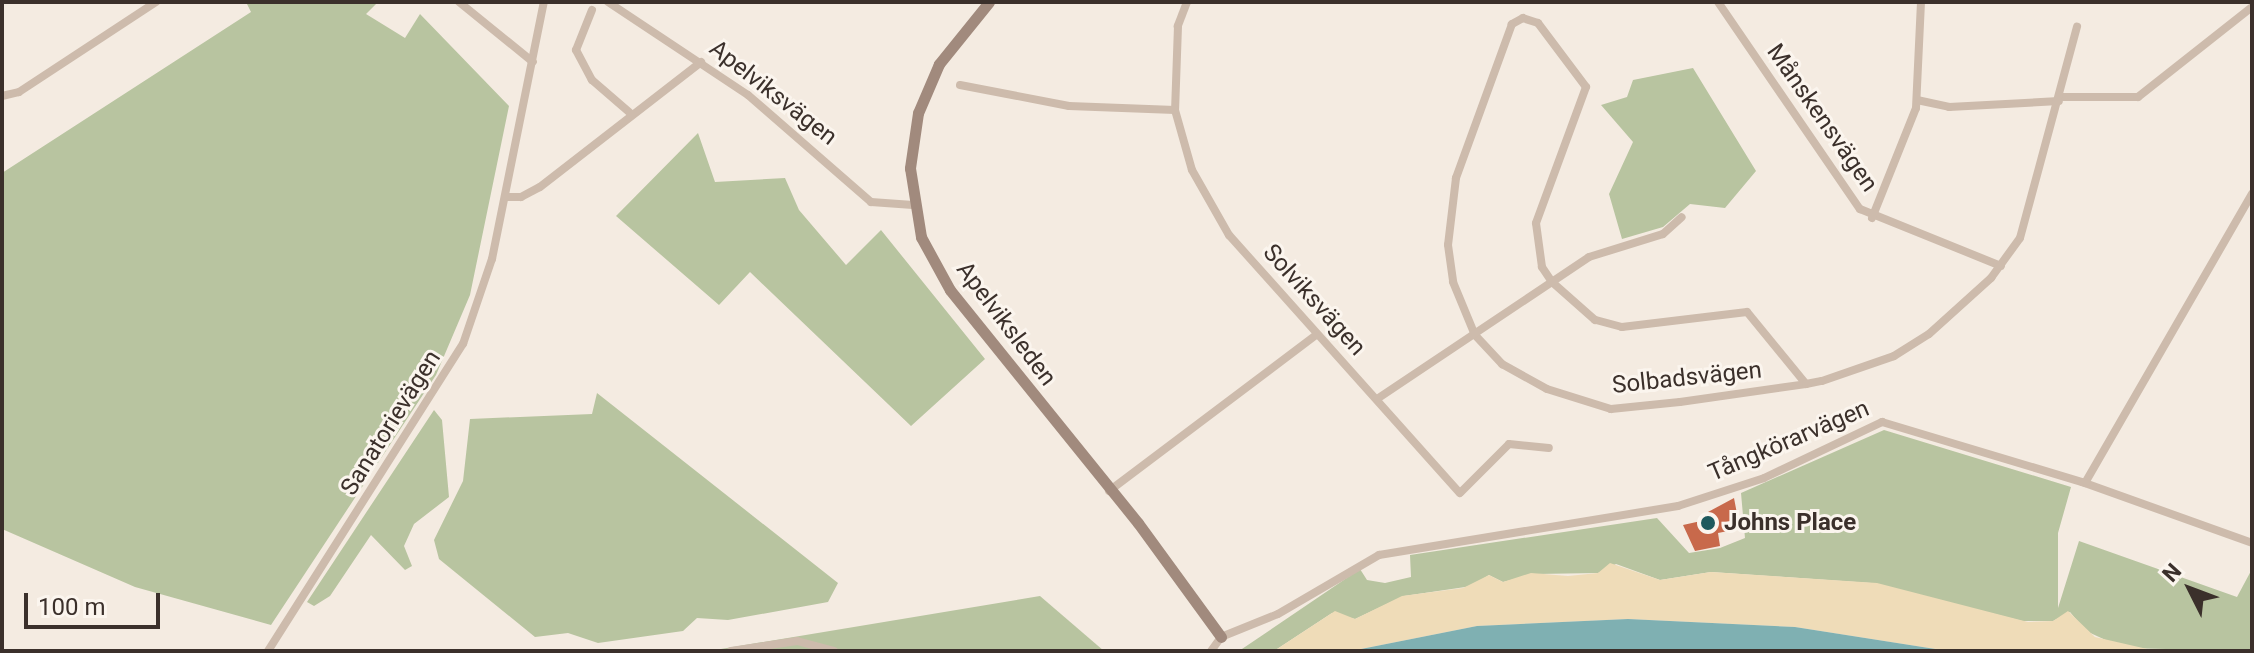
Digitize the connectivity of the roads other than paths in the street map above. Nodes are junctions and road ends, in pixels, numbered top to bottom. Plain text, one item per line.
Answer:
1 (156, 2) edge
2 (459, 2) edge
3 (544, 2) edge
4 (608, 2) edge
5 (989, 2) edge
6 (1187, 2) edge
7 (1718, 2) edge
8 (1921, 2) edge
9 (2252, 7) edge
10 (592, 10) dead end
11 (2077, 27) dead end
12 (533, 62) junction
13 (701, 62) junction
14 (960, 85) dead end
15 (2, 96) edge
16 (2059, 99) junction
17 (1917, 100) junction
18 (1175, 110) junction
19 (629, 112) junction
20 (2252, 194) edge
21 (505, 197) junction
22 (913, 205) junction
23 (1682, 217) dead end
24 (1872, 218) junction
25 (2001, 266) junction
26 (1552, 282) junction
27 (1316, 335) junction
28 (1475, 335) junction
29 (1806, 384) junction
30 (1377, 399) junction
31 (1549, 448) dead end
32 (2085, 483) junction
33 (1109, 491) junction
34 (2252, 543) edge
35 (1221, 637) junction
36 (268, 651) edge
37 (731, 651) edge
38 (834, 651) edge
39 (1211, 651) edge

1 - 15 street
2 - 12 street
3 - 12 street, Sanatorievägen
4 - 13 street, Apelviksvägen
5 - 22 street, Apelviksleden
6 - 18 street, Solviksvägen
7 - 24 street, Månskensvägen
8 - 17 street
9 - 16 street
10 - 19 street
11 - 16 street, Solbadsvägen
12 - 21 street, Sanatorievägen
13 - 19 street
13 - 22 street, Apelviksvägen
14 - 18 street
16 - 17 street
16 - 25 street, Solbadsvägen
17 - 24 street
18 - 27 street, Solviksvägen
19 - 21 street
20 - 32 street
21 - 36 street, Sanatorievägen
22 - 33 street, Apelviksleden
23 - 26 street
24 - 25 street, Månskensvägen
25 - 29 street, Solbadsvägen
26 - 28 street
26 - 28 street, Solbadsvägen
26 - 29 street
27 - 30 street, Solviksvägen
27 - 33 street
28 - 29 street, Solbadsvägen
28 - 30 street
30 - 31 street, Solviksvägen
32 - 34 street, Tångkörarvägen
32 - 35 street, Tångkörarvägen
33 - 35 street, Apelviksleden
35 - 39 street
37 - 38 street

